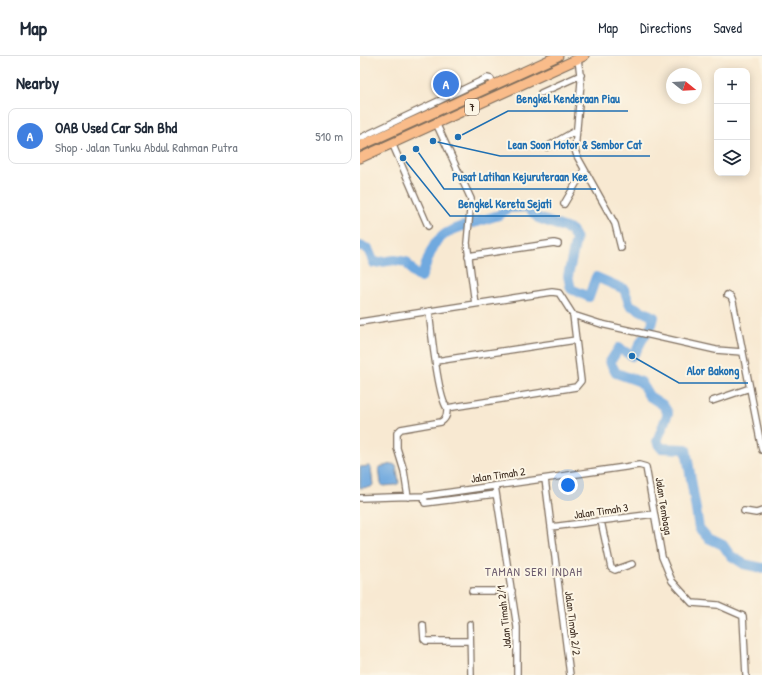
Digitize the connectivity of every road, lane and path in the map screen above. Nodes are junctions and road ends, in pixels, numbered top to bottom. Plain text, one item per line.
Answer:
1 (558, 56) edge
2 (581, 57) edge
3 (581, 76) junction
4 (493, 86) junction
5 (541, 93) dead end
6 (436, 123) junction
7 (578, 130) junction
8 (360, 138) edge
9 (392, 143) junction
10 (360, 146) edge
11 (547, 147) dead end
12 (360, 158) edge
13 (584, 170) junction
14 (564, 204) dead end
15 (428, 226) dead end
16 (558, 244) dead end
17 (621, 248) dead end
18 (468, 256) junction
19 (727, 295) dead end
20 (476, 304) junction
21 (429, 311) junction
22 (573, 315) junction
23 (360, 322) edge
24 (576, 340) junction
25 (742, 352) junction
26 (436, 361) junction
27 (750, 388) junction
28 (712, 401) dead end
29 (447, 408) junction
30 (762, 450) edge
31 (639, 465) joint
32 (545, 478) junction
33 (495, 486) junction
34 (496, 494) junction
35 (424, 496) junction
36 (408, 497) junction
37 (360, 498) edge
38 (744, 511) dead end
39 (762, 511) edge
40 (654, 514) junction
41 (601, 521) junction
42 (551, 528) junction
43 (632, 564) dead end
44 (472, 591) dead end
45 (512, 591) junction
46 (470, 624) dead end
47 (423, 625) dead end
48 (470, 641) junction
49 (471, 675) edge
50 (517, 675) edge
51 (570, 675) edge
52 (746, 675) edge

1 - 4 main road, 7
2 - 3 street
2 - 6 main road, 7
3 - 5 street
3 - 7 street
4 - 8 street
4 - 10 main road, 7
6 - 9 main road, 7
6 - 18 street
7 - 11 street
7 - 13 street
9 - 12 main road, 7
9 - 15 street
13 - 14 street
13 - 17 street
16 - 18 street
18 - 20 street
19 - 25 street
20 - 21 street
20 - 22 street
21 - 23 street
21 - 26 street
22 - 24 street
22 - 25 street
24 - 26 street
24 - 29 street
25 - 27 street
26 - 29 street
27 - 28 street
27 - 30 street
29 - 36 street
31 - 32 street, Jalan Timah 2
31 - 40 street, Jalan Tembaga
32 - 33 street, Jalan Timah 2
32 - 42 street, Jalan Timah 2/2
33 - 34 street, Jalan Timah 2/1
33 - 35 street, Jalan Timah 2
34 - 35 street
34 - 45 street, Jalan Timah 2/1
35 - 36 street, Jalan Timah 2
36 - 37 street, Jalan Timah 2
38 - 39 street
40 - 41 street, Jalan Timah 3
40 - 52 street, Jalan Tembaga
41 - 42 street, Jalan Timah 3
41 - 43 street
42 - 51 street, Jalan Timah 2/2
44 - 45 street
45 - 50 street, Jalan Timah 2/1
46 - 48 street
47 - 48 street
48 - 49 street

